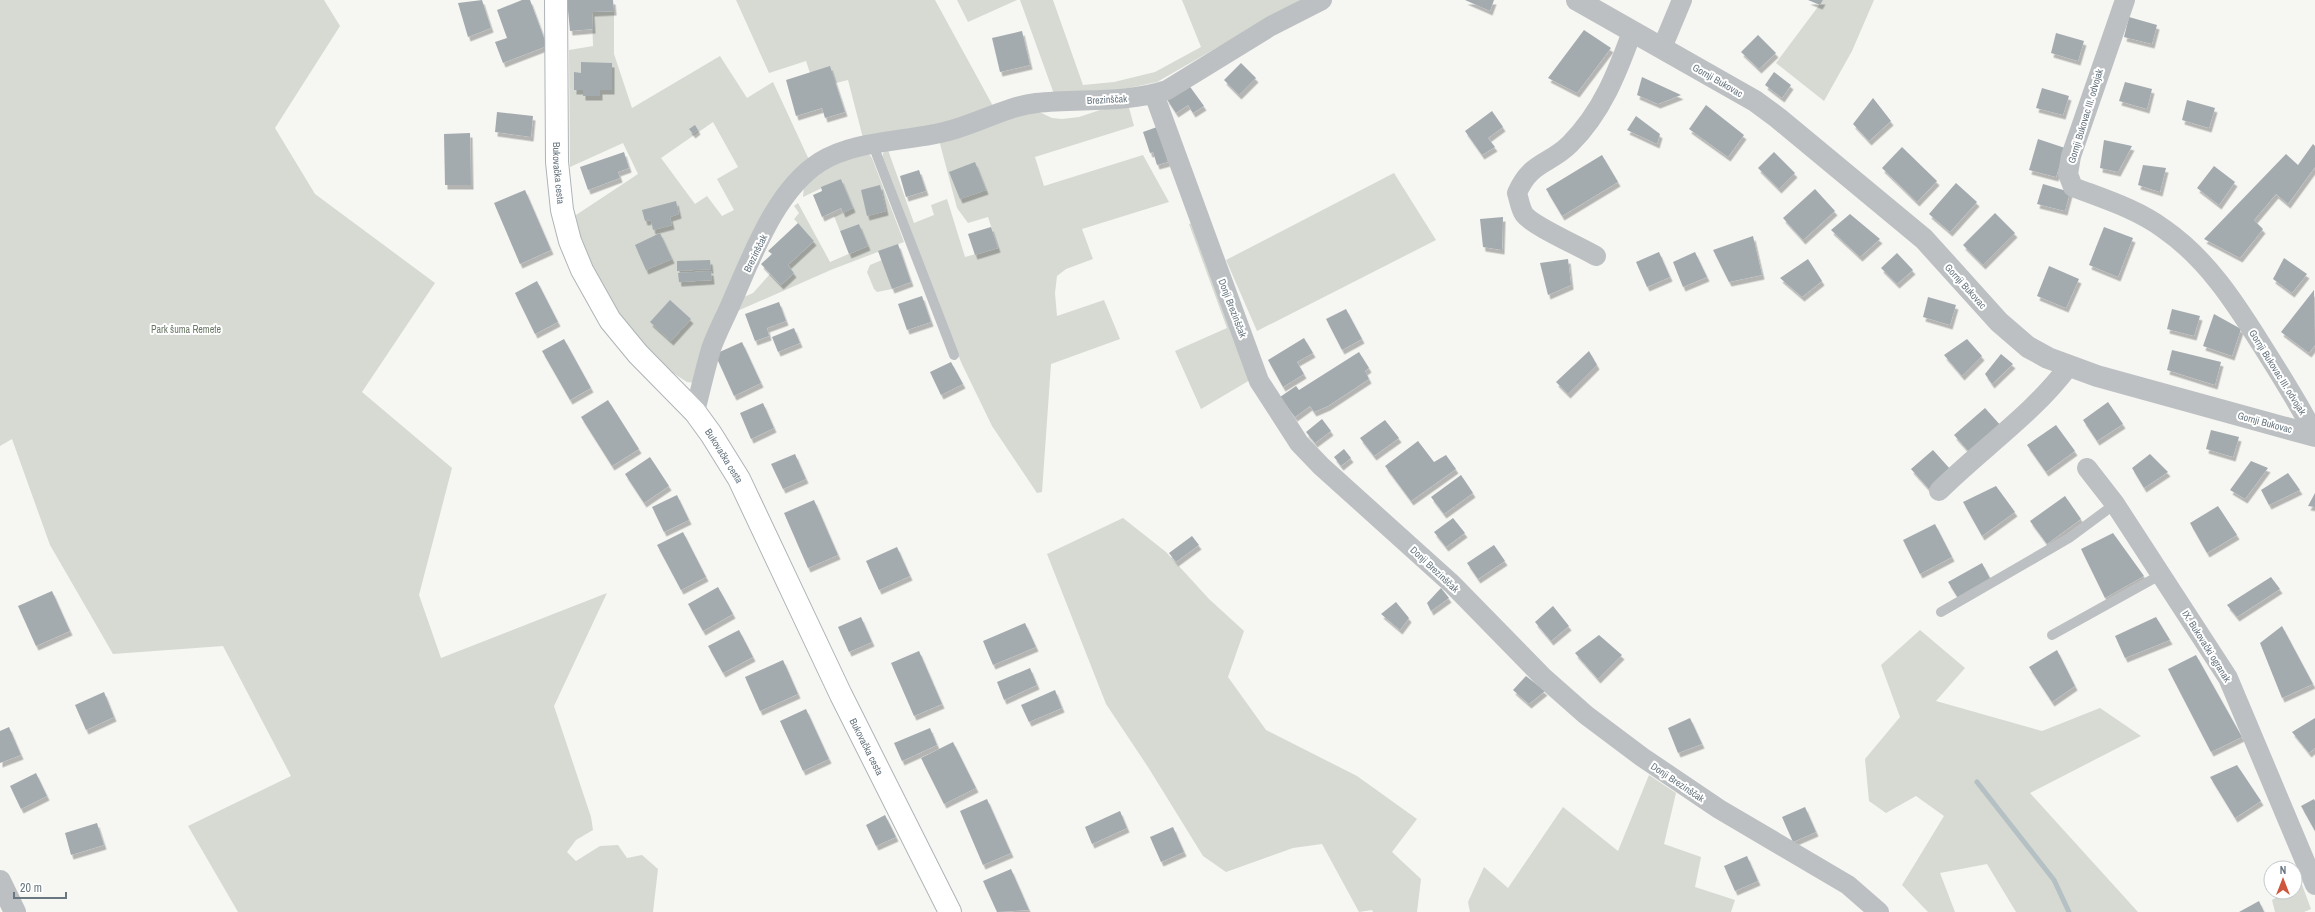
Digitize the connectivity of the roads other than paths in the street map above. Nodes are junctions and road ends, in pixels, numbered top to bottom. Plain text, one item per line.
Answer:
1 (556, 0) edge
2 (1322, 0) edge
3 (1576, 0) edge
4 (1682, 0) edge
5 (2124, 0) edge
6 (1632, 32) junction
7 (1662, 48) junction
8 (1154, 94) junction
9 (873, 145) junction
10 (1596, 256) dead end
11 (954, 355) dead end
12 (2068, 367) junction
13 (695, 412) junction
14 (2315, 436) edge
15 (2087, 468) dead end
16 (1939, 491) dead end
17 (2115, 504) junction
18 (2162, 574) junction
19 (1941, 612) dead end
20 (2052, 635) dead end
21 (0, 881) edge
22 (2315, 885) edge
23 (15, 912) edge
24 (950, 912) edge
25 (1879, 912) edge

1 - 13 main road, Bukovačka cesta
2 - 8 street, Brezinščak
3 - 6 street, Gornji Bukovac
4 - 7 street
5 - 14 street, Gornji Bukovac III. odvojak
6 - 7 street, Gornji Bukovac
6 - 10 street
7 - 12 street, Gornji Bukovac
8 - 9 street, Brezinščak
8 - 25 street, Donji Brezinščak
9 - 11 lane
9 - 13 street, Brezinščak
12 - 14 street, Gornji Bukovac
12 - 16 street
13 - 24 main road, Bukovačka cesta
15 - 17 street, IX. Bukovački ogranak
17 - 18 street, IX. Bukovački ogranak
17 - 19 lane
18 - 20 lane
18 - 22 street, IX. Bukovački ogranak
21 - 23 street

